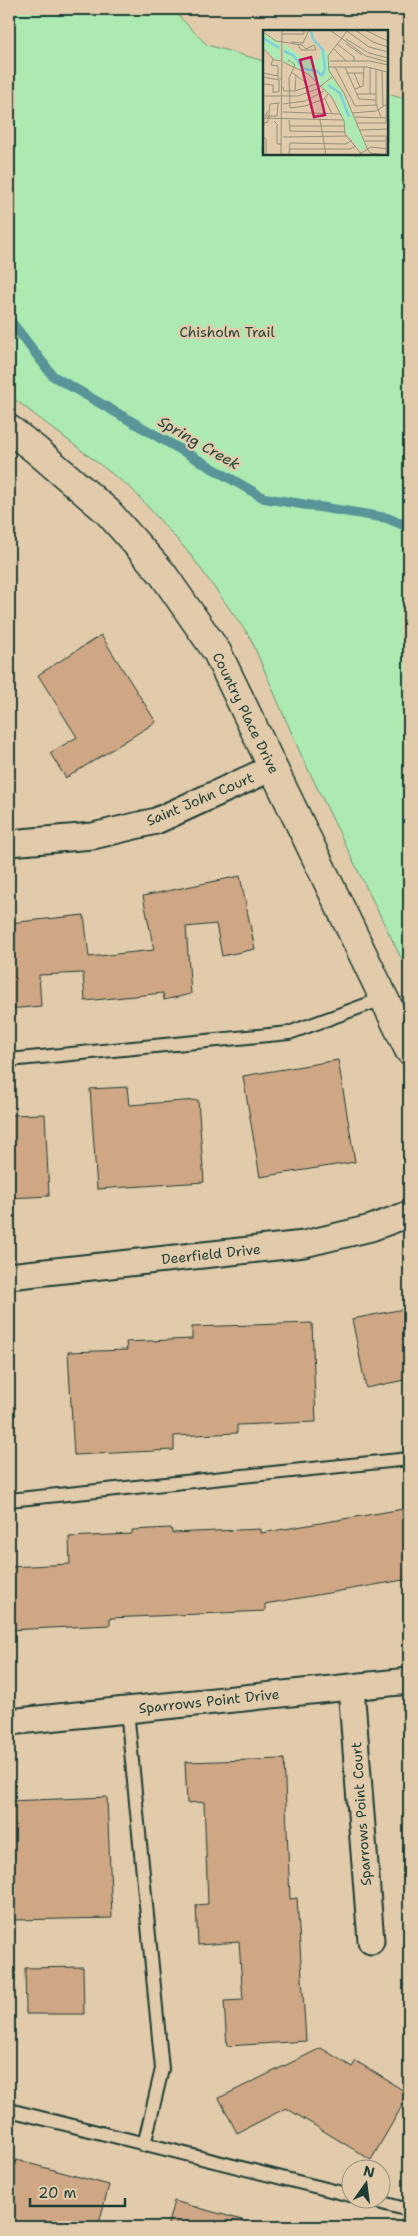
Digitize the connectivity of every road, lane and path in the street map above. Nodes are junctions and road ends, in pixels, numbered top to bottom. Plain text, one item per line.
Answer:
1 (9, 429) edge
2 (272, 768) junction
3 (9, 843) edge
4 (385, 998) junction
5 (409, 1050) edge
6 (9, 1060) edge
7 (409, 1214) edge
8 (9, 1276) edge
9 (409, 1459) edge
10 (9, 1500) edge
11 (409, 1681) edge
12 (351, 1687) junction
13 (127, 1710) junction
14 (9, 1722) edge
15 (371, 1941) dead end
16 (9, 2110) edge
17 (144, 2145) junction
18 (340, 2194) edge
19 (390, 2205) edge
20 (409, 2210) edge

1 - 2 street, Country Place Drive
2 - 3 street, Saint John Court
2 - 4 street, Country Place Drive
4 - 5 street, Country Place Drive
4 - 6 lane
7 - 8 street, Deerfield Drive
9 - 10 lane
11 - 12 street, Sparrows Point Drive
12 - 13 street, Sparrows Point Drive
12 - 15 street, Sparrows Point Court
13 - 14 street, Sparrows Point Drive
13 - 17 lane
16 - 17 lane
17 - 18 lane
19 - 20 lane

